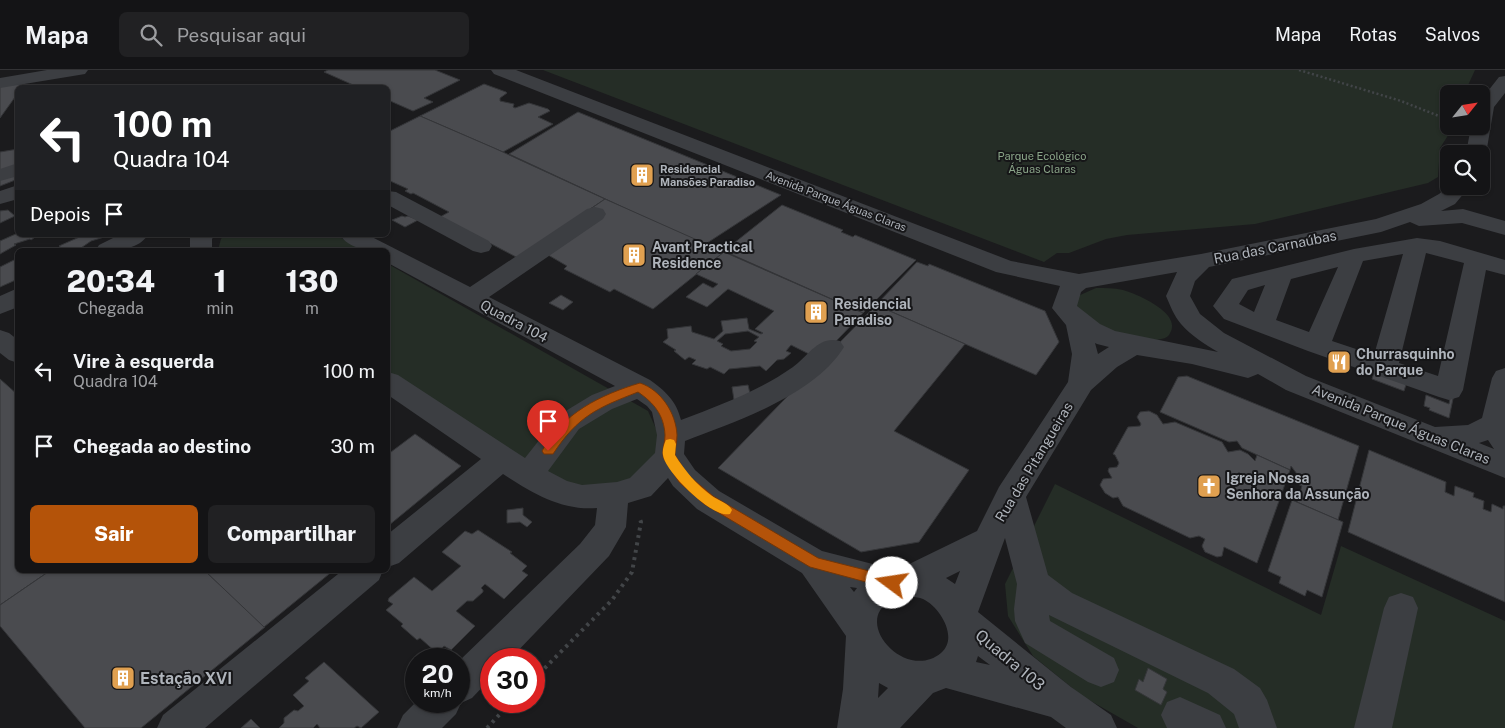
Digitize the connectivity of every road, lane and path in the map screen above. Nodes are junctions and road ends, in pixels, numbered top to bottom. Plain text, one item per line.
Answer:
1 (79, 70) edge
2 (500, 70) edge
3 (1299, 70) edge
4 (0, 83) edge
5 (1505, 84) edge
6 (1490, 101) edge
7 (1440, 116) edge
8 (15, 192) edge
9 (1450, 195) edge
10 (1474, 195) edge
11 (0, 198) edge
12 (394, 207) edge
13 (595, 214) dead end
14 (1505, 214) edge
15 (1381, 225) junction
16 (1505, 228) edge
17 (1340, 234) junction
18 (133, 237) edge
19 (355, 237) edge
20 (1417, 245) junction
21 (481, 246) dead end
22 (111, 248) edge
23 (375, 248) edge
24 (390, 255) edge
25 (1362, 255) junction
26 (1476, 260) junction
27 (1201, 261) junction
28 (1004, 267) junction
29 (1505, 268) edge
30 (1281, 274) junction
31 (1080, 282) junction
32 (15, 298) edge
33 (471, 298) junction
34 (0, 306) edge
35 (1071, 315) junction
36 (1262, 323) junction
37 (0, 339) edge
38 (1134, 345) junction
39 (1317, 345) junction
40 (832, 346) dead end
41 (15, 352) edge
42 (1384, 368) junction
43 (1505, 378) edge
44 (390, 383) edge
45 (1081, 383) junction
46 (1296, 383) junction
47 (640, 387) junction
48 (1502, 432) edge
49 (1426, 434) junction
50 (670, 445) junction
51 (502, 458) junction
52 (1505, 466) edge
53 (528, 475) junction
54 (626, 491) junction
55 (1010, 496) junction
56 (708, 500) junction
57 (988, 541) junction
58 (390, 551) edge
59 (814, 562) junction
60 (363, 573) edge
61 (900, 582) junction
62 (1034, 584) junction
63 (1401, 608) dead end
64 (961, 617) junction
65 (861, 635) junction
66 (545, 668) edge
67 (1101, 670) dead end
68 (470, 675) edge
69 (933, 675) junction
70 (1058, 700) junction
71 (431, 713) edge
72 (501, 713) edge
73 (176, 728) edge
74 (416, 728) edge
75 (487, 728) edge
76 (856, 728) edge
77 (875, 728) edge
78 (1098, 728) edge
79 (1258, 728) edge
80 (1373, 728) edge

1 - 4 street
2 - 28 street, Avenida Parque Águas Claras
3 - 7 path
5 - 6 street
8 - 11 street
9 - 15 street, Rua das Carnaúbas
10 - 14 street
12 - 21 street
13 - 33 street
15 - 16 street
15 - 17 street, Rua das Carnaúbas
17 - 25 street
17 - 27 street, Rua das Carnaúbas
18 - 22 street
19 - 23 street
20 - 25 street
20 - 26 street
20 - 42 street
24 - 33 street, Quadra 104
25 - 30 street
25 - 39 street
26 - 29 street
26 - 42 street
27 - 31 street, Rua das Carnaúbas
27 - 46 street, Avenida Parque Águas Claras
28 - 31 street, Avenida Parque Águas Claras
28 - 35 street, Avenida Parque Águas Claras
30 - 36 street
30 - 36 street
31 - 35 street
32 - 34 street
33 - 47 street, Quadra 104
35 - 38 street, Avenida Parque Águas Claras
35 - 45 street, Rua das Pitangueiras
36 - 39 street
37 - 41 street
38 - 45 street, Rua das Pitangueiras
38 - 46 street, Avenida Parque Águas Claras
39 - 42 street
40 - 50 street
43 - 48 street
44 - 51 street, Quadra 104
45 - 55 street, Rua das Pitangueiras
46 - 49 street, Avenida Parque Águas Claras
47 - 50 street, Quadra 104
47 - 53 street
48 - 49 street
49 - 52 street, Avenida Parque Águas Claras
50 - 54 street
50 - 56 street, Quadra 104
51 - 53 street, Quadra 104
51 - 58 street
53 - 54 street, Quadra 104
54 - 56 street, Quadra 104
54 - 66 path
54 - 68 street
55 - 57 street, Rua das Pitangueiras
55 - 62 street
56 - 59 street, Quadra 104
57 - 61 street
57 - 64 street, Rua das Pitangueiras
59 - 61 street, Quadra 104
59 - 65 street, Quadra 104
60 - 73 street
61 - 64 street
61 - 65 street
62 - 67 street
62 - 79 street
63 - 80 street
64 - 69 street
64 - 70 street, Quadra 103
65 - 69 street
65 - 76 street
69 - 70 street, Quadra 103
69 - 77 street
70 - 78 street, Quadra 103
71 - 74 street
72 - 75 path

